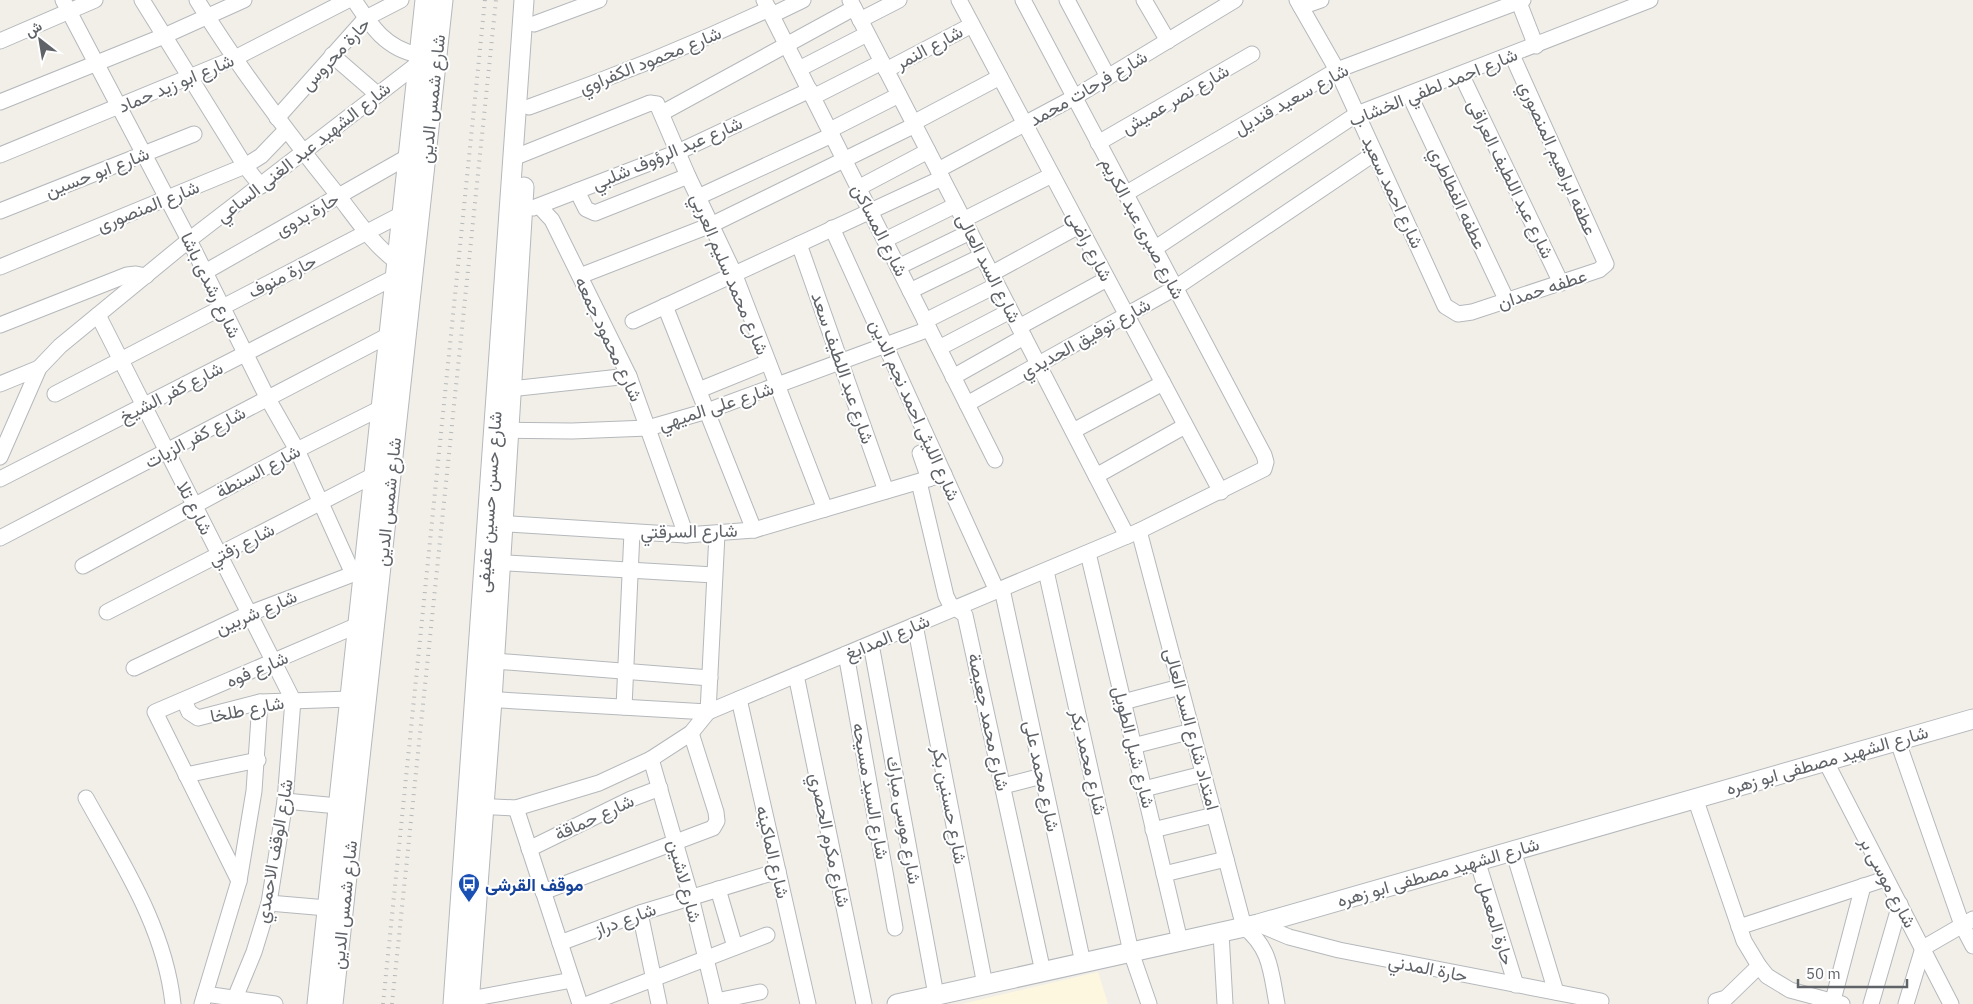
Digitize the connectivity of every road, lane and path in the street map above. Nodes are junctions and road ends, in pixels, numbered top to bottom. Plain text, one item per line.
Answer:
1 (95, 0) edge
2 (142, 0) edge
3 (197, 0) edge
4 (244, 0) edge
5 (348, 0) edge
6 (354, 0) edge
7 (401, 0) edge
8 (425, 0) edge
9 (443, 0) edge
10 (524, 0) edge
11 (536, 0) edge
12 (599, 0) edge
13 (803, 0) edge
14 (899, 0) edge
15 (959, 0) edge
16 (1023, 0) edge
17 (1067, 0) edge
18 (1144, 0) edge
19 (1235, 0) edge
20 (1321, 0) edge
21 (1520, 0) edge
22 (1650, 0) edge
23 (1299, 4) edge
24 (66, 6) edge
25 (768, 8) edge
26 (858, 16) edge
27 (208, 17) junction
28 (366, 18) junction
29 (534, 24) junction
30 (972, 24) junction
31 (164, 36) junction
32 (0, 41) edge
33 (1168, 41) junction
34 (787, 44) junction
35 (1536, 46) junction
36 (1252, 54) dead end
37 (332, 55) junction
38 (1512, 55) junction
39 (425, 56) junction
40 (233, 59) junction
41 (97, 64) junction
42 (884, 66) junction
43 (799, 69) junction
44 (1337, 70) junction
45 (1461, 74) junction
46 (190, 77) junction
47 (1000, 77) junction
48 (1108, 77) junction
49 (377, 94) junction
50 (811, 94) junction
51 (1409, 94) junction
52 (899, 95) junction
53 (1073, 98) junction
54 (0, 102) edge
55 (529, 107) junction
56 (119, 108) junction
57 (662, 113) junction
58 (1357, 114) junction
59 (277, 118) junction
60 (914, 124) junction
61 (1025, 125) junction
62 (286, 130) junction
63 (831, 132) junction
64 (194, 134) dead end
65 (1098, 143) junction
66 (928, 151) junction
67 (678, 152) junction
68 (303, 153) junction
69 (519, 154) junction
70 (1375, 154) junction
71 (0, 155) edge
72 (142, 155) junction
73 (409, 156) junction
74 (845, 161) junction
75 (245, 166) junction
76 (940, 174) junction
77 (1052, 175) junction
78 (688, 176) junction
79 (260, 186) junction
80 (858, 188) junction
81 (577, 191) junction
82 (1125, 194) junction
83 (338, 196) junction
84 (698, 197) junction
85 (167, 199) junction
86 (956, 205) junction
87 (531, 209) junction
88 (0, 211) edge
89 (870, 211) junction
90 (402, 214) junction
91 (711, 225) junction
92 (966, 226) junction
93 (1079, 226) junction
94 (832, 228) junction
95 (366, 232) junction
96 (190, 240) junction
97 (885, 240) junction
98 (799, 244) junction
99 (1154, 249) junction
100 (982, 256) junction
101 (1605, 260) joint
102 (0, 267) edge
103 (898, 267) junction
104 (396, 270) junction
105 (205, 272) junction
106 (734, 273) junction
107 (146, 276) junction
108 (580, 276) junction
109 (994, 279) junction
110 (1107, 279) junction
111 (1561, 283) junction
112 (1175, 288) junction
113 (910, 291) junction
114 (1507, 301) junction
115 (665, 306) junction
116 (222, 307) junction
117 (1010, 311) junction
118 (1472, 312) joint
119 (98, 315) junction
120 (1126, 315) junction
121 (633, 320) dead end
122 (927, 325) junction
123 (0, 326) edge
124 (1022, 332) junction
125 (389, 335) junction
126 (886, 345) junction
127 (939, 348) junction
128 (245, 354) junction
129 (121, 360) junction
130 (768, 362) junction
131 (841, 362) junction
132 (1038, 364) junction
133 (39, 368) junction
134 (629, 376) junction
135 (953, 376) junction
136 (1163, 383) junction
137 (0, 384) edge
138 (777, 386) junction
139 (504, 390) junction
140 (699, 390) junction
141 (55, 394) dead end
142 (268, 399) junction
143 (967, 404) junction
144 (144, 406) junction
145 (381, 408) junction
146 (707, 412) junction
147 (1185, 426) junction
148 (648, 428) junction
149 (501, 430) junction
150 (1072, 431) junction
151 (4, 442) edge
152 (297, 450) junction
153 (167, 453) junction
154 (920, 453) dead end
155 (1264, 455) joint
156 (0, 457) edge
157 (995, 460) dead end
158 (374, 475) junction
159 (1096, 476) junction
160 (930, 478) junction
161 (0, 479) edge
162 (886, 491) junction
163 (1221, 492) junction
164 (321, 502) junction
165 (194, 506) junction
166 (825, 509) junction
167 (495, 523) junction
168 (754, 530) junction
169 (632, 532) junction
170 (717, 534) junction
171 (1133, 534) junction
172 (686, 535) junction
173 (0, 538) edge
174 (1088, 553) junction
175 (219, 555) junction
176 (493, 562) junction
177 (83, 566) dead end
178 (366, 569) junction
179 (630, 570) junction
180 (1046, 571) junction
181 (714, 576) junction
182 (999, 590) junction
183 (956, 608) junction
184 (107, 612) dead end
185 (248, 614) junction
186 (358, 624) junction
187 (915, 625) junction
188 (871, 644) junction
189 (846, 654) junction
190 (495, 661) junction
191 (273, 662) junction
192 (134, 668) dead end
193 (626, 672) junction
194 (796, 675) junction
195 (710, 678) junction
196 (1180, 687) junction
197 (350, 699) junction
198 (483, 699) junction
199 (739, 699) junction
200 (184, 700) junction
201 (293, 700) junction
202 (260, 702) junction
203 (1123, 702) junction
204 (624, 707) junction
205 (708, 712) junction
206 (1973, 719) edge
207 (1192, 731) junction
208 (692, 733) junction
209 (1897, 739) junction
210 (1133, 746) junction
211 (651, 759) junction
212 (258, 760) junction
213 (1824, 760) junction
214 (1203, 774) junction
215 (186, 775) junction
216 (1042, 776) junction
217 (1003, 786) junction
218 (660, 788) junction
219 (1144, 790) junction
220 (86, 798) dead end
221 (1695, 798) junction
222 (285, 802) junction
223 (338, 806) junction
224 (476, 807) junction
225 (516, 808) junction
226 (1214, 815) junction
227 (1154, 830) junction
228 (675, 843) junction
229 (529, 849) junction
230 (1513, 850) junction
231 (1226, 859) junction
232 (1477, 860) junction
233 (778, 871) junction
234 (1164, 874) junction
235 (1886, 879) junction
236 (239, 881) junction
237 (1863, 886) junction
238 (718, 888) junction
239 (543, 892) junction
240 (690, 896) junction
241 (269, 903) junction
242 (1900, 904) junction
243 (327, 908) junction
244 (640, 913) junction
245 (1968, 922) edge
246 (1251, 925) junction
247 (1739, 927) junction
248 (895, 928) dead end
249 (1221, 933) junction
250 (767, 935) dead end
251 (1180, 941) junction
252 (560, 943) junction
253 (1973, 946) edge
254 (735, 948) junction
255 (1923, 948) junction
256 (1132, 952) junction
257 (706, 958) junction
258 (1083, 963) junction
259 (1758, 966) junction
260 (1043, 972) junction
261 (654, 979) junction
262 (572, 980) junction
263 (985, 985) junction
264 (1516, 985) junction
265 (760, 992) dead end
266 (1556, 992) junction
267 (936, 995) junction
268 (235, 998) junction
269 (204, 999) edge
270 (1601, 1001) dead end
271 (1716, 1001) dead end
272 (464, 1002) edge
273 (717, 1002) edge
274 (1835, 1003) edge
275 (173, 1004) edge
276 (275, 1004) edge
277 (317, 1004) edge
278 (333, 1004) edge
279 (580, 1004) edge
280 (588, 1004) edge
281 (659, 1004) edge
282 (808, 1004) edge
283 (864, 1004) edge
284 (897, 1004) edge
285 (1149, 1004) edge
286 (1225, 1004) edge
287 (1277, 1004) edge
288 (1871, 1004) edge
289 (1906, 1004) edge
290 (1951, 1004) edge

1 - 24 street
2 - 31 street
3 - 27 street
4 - 27 street
5 - 40 street, شارع ابو زيد حماد
6 - 28 street
7 - 28 street, حارة محروس
8 - 39 street, شارع شمس الدين
9 - 39 street, شارع شمس الدين
10 - 69 street, شارع حسن حسين عفيفى
11 - 29 street, شارع حسن حسين عفيفى
12 - 29 street
13 - 25 street, شارع محمود الكفراوي
14 - 26 street
15 - 30 street, شارع راضى
16 - 53 street, شارع صبرى عبد الكريم
17 - 48 street
18 - 33 street
19 - 33 street, شارع فرحات محمد
20 - 23 street
21 - 35 street
21 - 44 street, شارع سعيد قنديل
22 - 35 street, شارع احمد لطفي الخشاب
23 - 44 street, شارع احمد سعيد
24 - 32 street
24 - 41 street, شارع رشدى باشا
25 - 34 street, شارع المساكن
25 - 55 street, شارع محمود الكفراوي
26 - 34 street
26 - 42 street, شارع السد العالى
26 - 43 street
27 - 31 street
27 - 40 street
28 - 37 street, حارة محروس
28 - 39 street
29 - 55 street, شارع حسن حسين عفيفى
30 - 42 street, شارع النمر
30 - 47 street, شارع راضى
31 - 41 street
31 - 46 street
33 - 48 street, شارع فرحات محمد
34 - 43 street, شارع المساكن
34 - 57 street
35 - 38 street, شارع احمد لطفي الخشاب
36 - 65 street, شارع نصر عميش
37 - 49 street
37 - 59 street, حارة محروس
38 - 45 street, شارع احمد لطفي الخشاب
38 - 101 street, عطفه ابراهيم المنصوري
39 - 49 street, شارع الشهيد عبد الغنى الساعي
39 - 73 street, شارع شمس الدين
39 - 178 street, شارع شمس الدين
40 - 46 street, شارع ابو زيد حماد
40 - 59 street
41 - 54 street
41 - 56 street, شارع رشدى باشا
42 - 50 street, شارع النمر
42 - 52 street, شارع السد العالى
43 - 50 street, شارع المساكن
44 - 58 street, شارع احمد سعيد
44 - 82 street, شارع سعيد قنديل
45 - 51 street, شارع احمد لطفي الخشاب
45 - 111 street, شارع عبد اللطيف العراقى
46 - 56 street, شارع ابو زيد حماد
46 - 75 street
47 - 60 street
47 - 61 street, شارع راضى
48 - 53 street, شارع فرحات محمد
49 - 68 street, شارع الشهيد عبد الغنى الساعي
50 - 63 street, شارع المساكن
50 - 67 street, شارع عبد الرؤوف شلبي
51 - 58 street, شارع احمد لطفي الخشاب
51 - 114 street, عطفه الفطاطري
52 - 60 street, شارع السد العالى
52 - 63 street
53 - 61 street, شارع فرحات محمد
53 - 65 street, شارع صبرى عبد الكريم
55 - 69 street, شارع حسن حسين عفيفى
56 - 71 street, شارع ابو زيد حماد
56 - 72 street, شارع رشدى باشا
57 - 67 street, شارع محمد سليم العربي
57 - 69 street, شارع محمد سليم العربي
58 - 70 street, شارع احمد سعيد
58 - 99 street, شارع احمد لطفي الخشاب
59 - 62 street
60 - 66 street, شارع السد العالى
60 - 74 street
61 - 76 street, شارع فرحات محمد
61 - 77 street, شارع راضى
62 - 68 street
62 - 75 street, شارع المنصورى
63 - 74 street, شارع المساكن
63 - 84 street
64 - 72 street, شارع ابو حسين
65 - 82 street, شارع صبرى عبد الكريم
66 - 76 street, شارع السد العالى
66 - 80 street
67 - 78 street, شارع محمد سليم العربي
67 - 81 street, شارع عبد الرؤوف شلبي
68 - 79 street, شارع الشهيد عبد الغنى الساعي
68 - 83 street
69 - 87 street, شارع حسن حسين عفيفى
69 - 139 street, شارع حسن حسين عفيفى
70 - 112 street, شارع توفيق الحديدي
70 - 118 street, شارع احمد سعيد
72 - 85 street, شارع رشدى باشا
72 - 88 street, شارع ابو حسين
73 - 83 street, حارة بدوى
73 - 90 street, شارع شمس الدين
74 - 80 street, شارع المساكن
74 - 91 street
75 - 79 street
75 - 85 street, شارع المنصورى
76 - 86 street, شارع السد العالى
76 - 89 street, شارع فرحات محمد
77 - 92 street
77 - 93 street, شارع راضى
78 - 81 street
78 - 84 street, شارع محمد سليم العربي
79 - 96 street, شارع الشهيد عبد الغنى الساعي
80 - 89 street, شارع المساكن
81 - 87 street, شارع عبد الرؤوف شلبي
82 - 99 street, شارع صبرى عبد الكريم
83 - 95 street
83 - 105 street, حارة بدوى
84 - 91 street, شارع محمد سليم العربي
85 - 96 street, شارع رشدى باشا
85 - 102 street, شارع المنصورى
86 - 92 street, شارع السد العالى
86 - 97 street
87 - 108 street, شارع محمود جمعه
87 - 139 street, شارع حسن حسين عفيفى
89 - 94 street, شارع فرحات محمد
89 - 97 street, شارع المساكن
90 - 95 street, حارة منوف
90 - 104 street, شارع شمس الدين
91 - 106 street, شارع محمد سليم العربي
91 - 108 street
92 - 100 street, شارع السد العالى
92 - 103 street
93 - 109 street, شارع على الميهي
93 - 110 street, شارع راضى
94 - 98 street, شارع فرحات محمد
94 - 126 street, شارع الليثى احمد نجم الدين
95 - 104 street
95 - 116 street, حارة منوف
96 - 105 street, شارع رشدى باشا
96 - 107 street, شارع الشهيد عبد الغنى الساعي
97 - 103 street, شارع المساكن
98 - 106 street, شارع فرحات محمد
98 - 131 street, شارع عبد اللطيف سعد
99 - 112 street, شارع صبرى عبد الكريم
100 - 109 street, شارع السد العالى
100 - 113 street
101 - 111 street, عطفه حمدان
103 - 113 street, شارع المساكن
104 - 125 street, شارع شمس الدين
104 - 128 street, شارع كفر الشيخ
105 - 116 street, شارع رشدى باشا
106 - 115 street, شارع فرحات محمد
106 - 130 street, شارع محمد سليم العربي
107 - 119 street, شارع الشهيد عبد الغنى الساعي
107 - 123 street
108 - 134 street, شارع محمود جمعه
109 - 117 street, شارع السد العالى
109 - 122 street, شارع على الميهي
110 - 120 street, شارع راضى
110 - 124 street
111 - 114 street, عطفه حمدان
112 - 120 street, شارع توفيق الحديدي
112 - 155 street, شارع صبرى عبد الكريم
113 - 122 street, شارع المساكن
114 - 118 street, عطفه حمدان
115 - 121 street, شارع فرحات محمد
115 - 140 street
116 - 128 street, شارع رشدى باشا
116 - 129 street, حارة منوف
117 - 124 street, شارع السد العالى
117 - 127 street
119 - 129 street, شارع تلا
119 - 133 street, شارع الشهيد عبد الغنى الساعي
120 - 132 street, شارع توفيق الحديدي
120 - 136 street, شارع راضى
122 - 126 street, شارع على الميهي
122 - 127 street, شارع المساكن
124 - 132 street, شارع السد العالى
124 - 135 street
125 - 142 street, شارع كفر الزيات
125 - 145 street, شارع شمس الدين
126 - 131 street, شارع على الميهي
126 - 160 street, شارع الليثى احمد نجم الدين
127 - 135 street, شارع المساكن
128 - 142 street, شارع رشدى باشا
128 - 144 street, شارع كفر الشيخ
129 - 141 street, حارة منوف
129 - 144 street, شارع تلا
130 - 138 street, شارع محمد سليم العربي
130 - 140 street
131 - 138 street, شارع على الميهي
131 - 162 street, شارع عبد اللطيف سعد
132 - 143 street, شارع توفيق الحديدي
132 - 150 street, شارع السد العالى
133 - 137 street
133 - 151 street, شارع الشهيد عبد الغنى الساعي
134 - 139 street
134 - 148 street, شارع محمود جمعه
135 - 143 street, شارع المساكن
136 - 147 street, شارع راضى
136 - 150 street
138 - 146 street, شارع على الميهي
138 - 166 street, شارع محمد سليم العربي
139 - 149 street, شارع حسن حسين عفيفى
140 - 146 street
142 - 152 street, شارع رشدى باشا
142 - 153 street, شارع كفر الزيات
143 - 157 street, شارع المساكن
144 - 153 street, شارع تلا
144 - 161 street, شارع كفر الشيخ
145 - 152 street, شارع السنطة
145 - 158 street, شارع شمس الدين
146 - 148 street, شارع على الميهي
146 - 168 street
147 - 159 street
147 - 163 street, شارع راضى
148 - 149 street, شارع على الميهي
148 - 172 street, شارع محمود جمعه
149 - 167 street, شارع حسن حسين عفيفى
150 - 159 street, شارع السد العالى
151 - 156 street, شارع الشهيد عبد الغنى الساعي
152 - 164 street, شارع رشدى باشا
152 - 165 street, شارع السنطة
153 - 165 street, شارع تلا
153 - 173 street, شارع كفر الزيات
154 - 160 street
155 - 163 street, شارع المدابغ
158 - 164 street, شارع زفتي
158 - 178 street, شارع شمس الدين
159 - 171 street, شارع السد العالى
160 - 162 street, شارع السرقتي
160 - 182 street, شارع الليثى احمد نجم الدين
160 - 183 street, شارع محمد جعيصة
162 - 166 street, شارع السرقتي
163 - 171 street, شارع المدابغ
164 - 175 street, شارع زفتي
164 - 178 street, شارع رشدى باشا
165 - 175 street, شارع تلا
165 - 177 street, شارع السنطة
166 - 168 street, شارع السرقتي
167 - 169 street, شارع السرقتي
167 - 176 street, شارع حسن حسين عفيفى
168 - 170 street, شارع السرقتي
169 - 172 street, شارع السرقتي
169 - 179 street
170 - 172 street, شارع السرقتي
170 - 181 street
171 - 174 street, شارع المدابغ
171 - 196 street, امتداد شارع السد العالى
174 - 180 street, شارع المدابغ
174 - 203 street, شارع شبل الطويل
175 - 184 street, شارع زفتي
175 - 185 street, شارع تلا
176 - 179 street
176 - 190 street, شارع حسن حسين عفيفى
176 - 198 street, شارع حسن حسين عفيفى
178 - 185 street, شارع شربين
178 - 186 street, شارع شمس الدين
178 - 278 street, شارع شمس الدين
179 - 181 street
179 - 193 street
180 - 182 street, شارع المدابغ
180 - 256 street, شارع محمد بكر
181 - 195 street
182 - 183 street, شارع المدابغ
182 - 216 street, شارع محمد على
183 - 187 street, شارع المدابغ
183 - 217 street, شارع محمد جعيصة
185 - 191 street, شارع تلا
185 - 192 street, شارع شربين
186 - 191 street, شارع فوه
186 - 197 street, شارع شمس الدين
187 - 188 street, شارع المدابغ
187 - 263 street, شارع حسنين بكر
188 - 189 street, شارع المدابغ
188 - 267 street, شارع موسى مبارك
189 - 194 street, شارع المدابغ
189 - 248 street, شارع السيد مسيحه
190 - 193 street
190 - 198 street, شارع حسن حسين عفيفى
191 - 200 street, شارع فوه
191 - 201 street, شارع تلا
193 - 195 street
193 - 204 street
194 - 199 street, شارع المدابغ
194 - 283 street, شارع مكرم الحصري
195 - 205 street
196 - 203 street
196 - 207 street, امتداد شارع السد العالى
197 - 201 street, شارع طلخا
197 - 223 street, شارع شمس الدين
198 - 204 street, شارع المدابغ
198 - 224 street, شارع حسن حسين عفيفى
199 - 205 street, شارع المدابغ
199 - 233 street, شارع الماكينه
200 - 202 street, شارع طلخا
200 - 215 street, شارع فوه
201 - 202 street, شارع طلخا
201 - 222 street, شارع الوقف الاحمدي
202 - 212 street
203 - 210 street, شارع شبل الطويل
204 - 205 street, شارع المدابغ
205 - 208 street
206 - 209 street, شارع الشهيد مصطفى ابو زهره
207 - 210 street
207 - 214 street, امتداد شارع السد العالى
208 - 211 street
208 - 228 street
209 - 213 street, شارع الشهيد مصطفى ابو زهره
209 - 245 street
210 - 219 street, شارع شبل الطويل
211 - 218 street, شارع لاشين
211 - 225 street
212 - 215 street
212 - 236 street
213 - 221 street, شارع الشهيد مصطفى ابو زهره
213 - 235 street, شارع موسى بر
214 - 219 street
214 - 226 street, امتداد شارع السد العالى
215 - 236 street
216 - 217 street
216 - 258 street, شارع محمد على
217 - 260 street, شارع محمد جعيصة
218 - 228 street, شارع لاشين
218 - 229 street, شارع حماقة
219 - 227 street, شارع شبل الطويل
220 - 275 street
221 - 230 street, شارع الشهيد مصطفى ابو زهره
221 - 247 street
222 - 223 street
222 - 241 street, شارع الوقف الاحمدي
223 - 243 street, شارع شمس الدين
224 - 225 street
224 - 272 street, شارع حسن حسين عفيفى
225 - 229 street
226 - 227 street
226 - 231 street, امتداد شارع السد العالى
227 - 234 street, شارع شبل الطويل
228 - 239 street
228 - 240 street, شارع لاشين
229 - 239 street
230 - 232 street, شارع الشهيد مصطفى ابو زهره
230 - 266 street
231 - 234 street
231 - 246 street, امتداد شارع السد العالى
232 - 246 street, شارع الشهيد مصطفى ابو زهره
232 - 264 street, حارة المعمل
233 - 238 street, شارع دراز
233 - 282 street, شارع الماكينه
234 - 251 street, شارع شبل الطويل
235 - 237 street
235 - 242 street, شارع موسى بر
236 - 269 street
237 - 247 street
237 - 274 street
238 - 240 street, شارع دراز
238 - 254 street
239 - 252 street
240 - 244 street, شارع دراز
240 - 257 street, شارع لاشين
241 - 243 street
241 - 268 street, شارع الوقف الاحمدي
242 - 255 street, شارع موسى بر
242 - 288 street
243 - 277 street, شارع شمس الدين
244 - 252 street, شارع دراز
244 - 261 street
245 - 253 street
245 - 255 street
246 - 249 street, شارع الشهيد مصطفى ابو زهره
246 - 264 street, حارة المدني
246 - 287 street
247 - 259 street
249 - 251 street, شارع الشهيد مصطفى ابو زهره
249 - 286 street
250 - 254 street
251 - 256 street, شارع الشهيد مصطفى ابو زهره
252 - 262 street
254 - 257 street
255 - 289 street
255 - 290 street, شارع موسى بر
256 - 258 street, شارع الشهيد مصطفى ابو زهره
256 - 285 street, شارع محمد بكر
257 - 261 street
257 - 273 street, شارع لاشين
258 - 260 street, شارع الشهيد مصطفى ابو زهره
259 - 271 street
259 - 274 street
260 - 263 street, شارع الشهيد مصطفى ابو زهره
261 - 280 street
261 - 281 street
262 - 272 street
262 - 279 street
263 - 267 street, شارع الشهيد مصطفى ابو زهره
264 - 266 street, حارة المدني
265 - 273 street
266 - 270 street, حارة المدني
267 - 284 street, شارع الشهيد مصطفى ابو زهره
268 - 269 street
268 - 276 street

